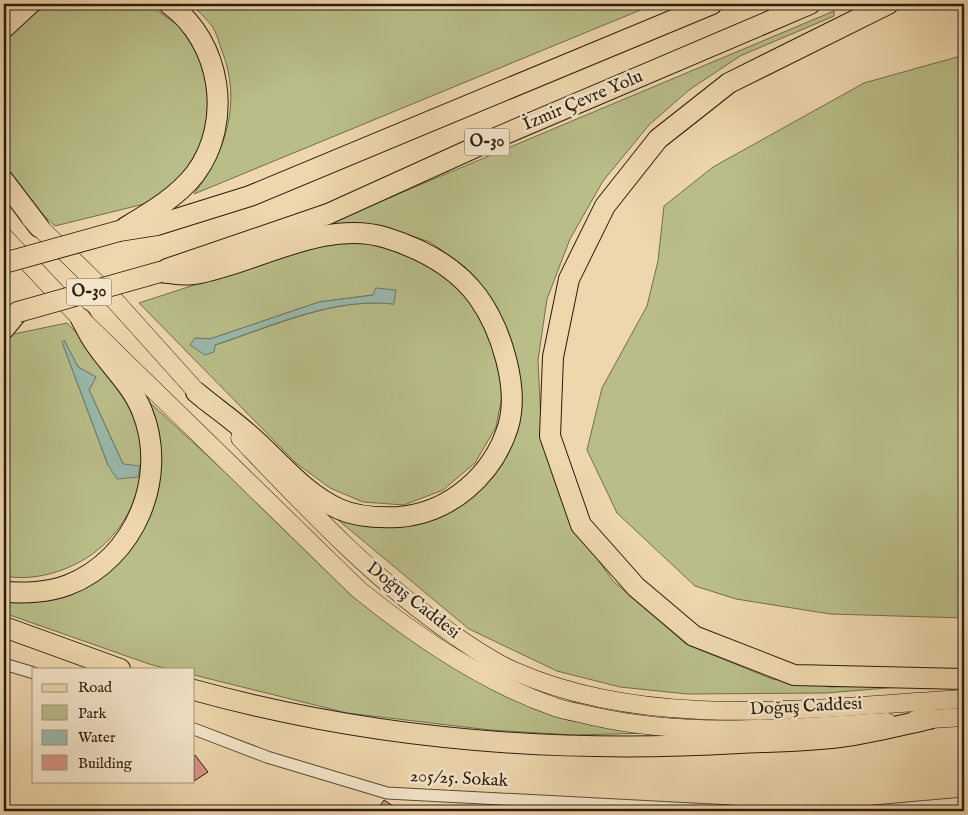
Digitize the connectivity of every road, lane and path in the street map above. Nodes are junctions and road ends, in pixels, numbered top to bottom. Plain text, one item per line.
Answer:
1 (30, 4) edge
2 (169, 4) edge
3 (712, 4) edge
4 (810, 4) edge
5 (888, 4) edge
6 (4, 28) edge
7 (4, 181) edge
8 (4, 193) edge
9 (40, 227) junction
10 (119, 231) junction
11 (4, 237) edge
12 (4, 263) edge
13 (160, 272) junction
14 (11, 314) edge
15 (81, 319) junction
16 (4, 329) edge
17 (196, 392) junction
18 (4, 592) edge
19 (4, 627) edge
20 (4, 664) edge
21 (117, 668) edge
22 (32, 672) edge
23 (964, 679) edge
24 (195, 690) edge
25 (964, 699) edge
26 (964, 717) edge
27 (929, 719) junction
28 (195, 730) edge
29 (964, 803) edge
30 (731, 811) edge
31 (874, 811) edge

1 - 6 highway
2 - 10 highway
3 - 10 highway, O-30
4 - 13 highway, İzmir Çevre Yolu / O-30
5 - 23 highway
7 - 9 highway
8 - 9 main road, Doğuş Caddesi
9 - 17 main road, Doğuş Caddesi
10 - 12 highway, O-30, bridge
11 - 15 main road, Doğuş Caddesi
13 - 14 highway, O-30, bridge
13 - 17 highway
14 - 16 highway
15 - 18 highway
15 - 27 main road, Doğuş Caddesi
17 - 25 main road, Doğuş Caddesi
19 - 21 highway
20 - 22 street
24 - 27 highway
26 - 27 main road, Doğuş Caddesi
28 - 30 street, 205/25. Sokak
29 - 31 street

